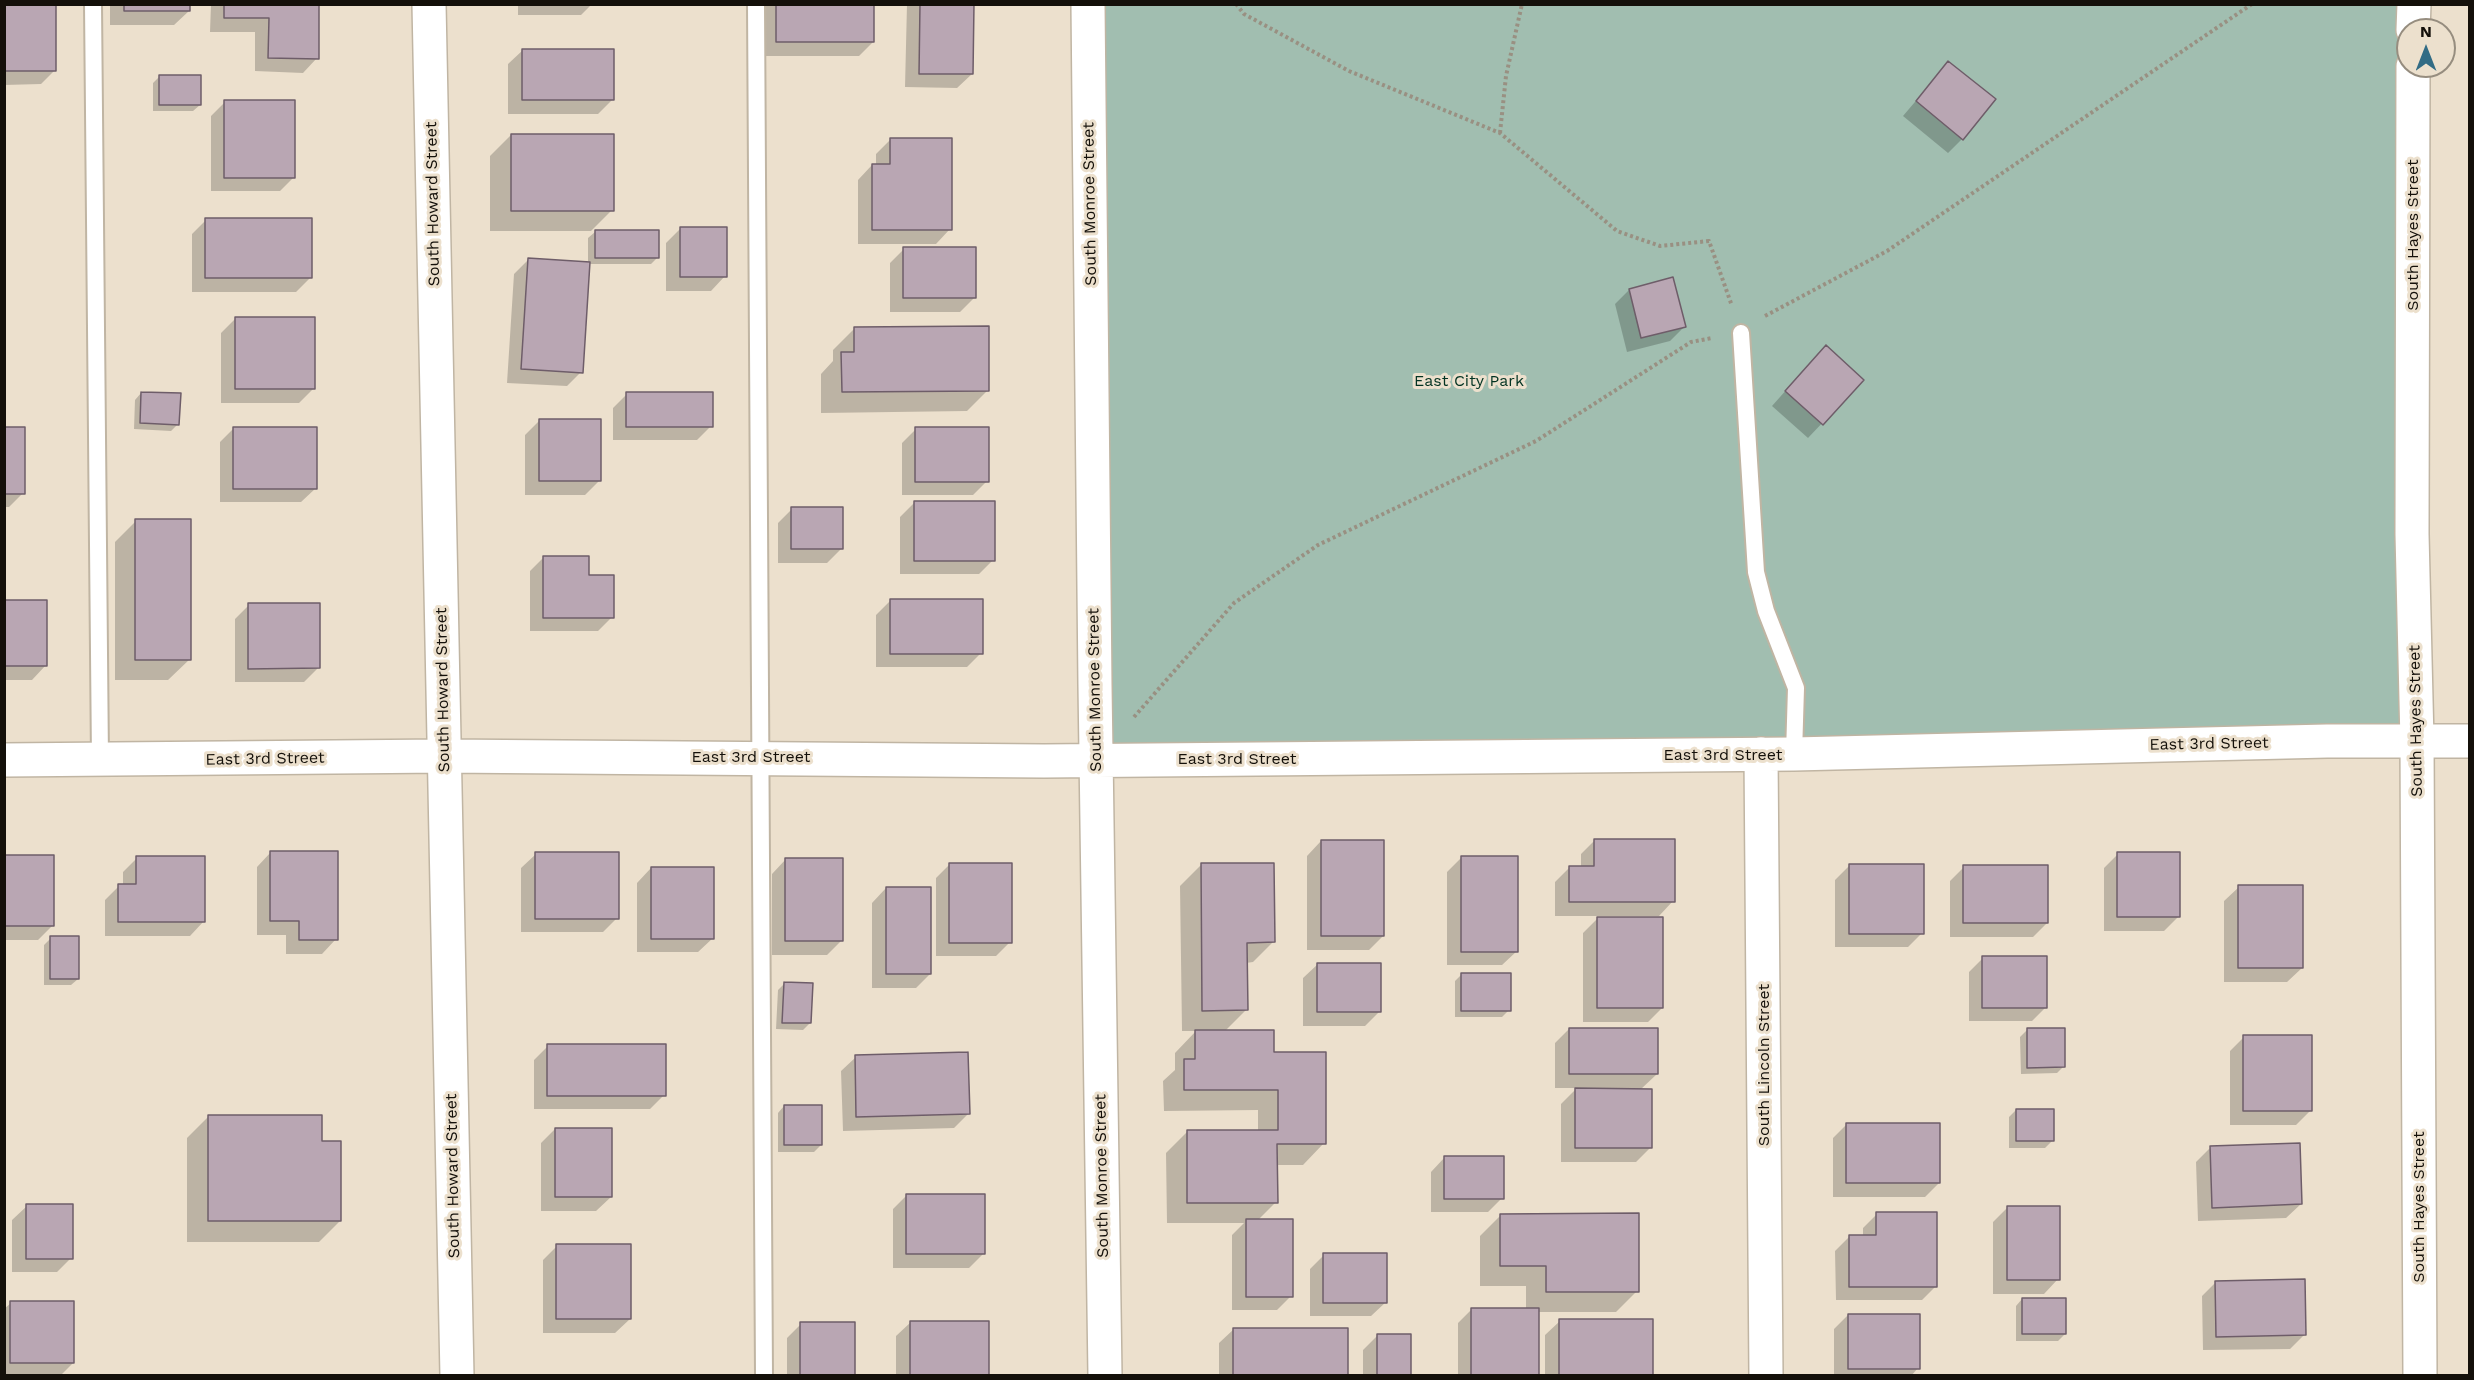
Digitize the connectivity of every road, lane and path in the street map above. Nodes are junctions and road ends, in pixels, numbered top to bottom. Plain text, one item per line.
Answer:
1 (93, 4) edge
2 (429, 4) edge
3 (756, 4) edge
4 (1088, 4) edge
5 (1236, 4) edge
6 (1522, 4) edge
7 (2252, 4) edge
8 (2413, 78) edge
9 (1500, 133) junction
10 (1741, 333) junction
11 (2417, 741) junction
12 (2469, 741) edge
13 (1761, 754) junction
14 (1794, 754) junction
15 (444, 756) junction
16 (761, 757) junction
17 (4, 760) edge
18 (1095, 760) junction
19 (100, 761) junction
20 (457, 1376) edge
21 (764, 1376) edge
22 (1105, 1376) edge
23 (1766, 1376) edge
24 (2420, 1376) edge

1 - 19 lane
2 - 15 street, South Howard Street
3 - 16 lane
4 - 18 street, South Monroe Street
5 - 9 path
6 - 9 path
7 - 10 path
8 - 11 street, South Hayes Street
9 - 10 path
10 - 14 lane
10 - 18 path
11 - 12 street, East 3rd Street
11 - 14 street, East 3rd Street
11 - 24 street, South Hayes Street
13 - 14 street, East 3rd Street
13 - 18 street, East 3rd Street
13 - 23 street, South Lincoln Street
15 - 16 street, East 3rd Street
15 - 19 street, East 3rd Street
15 - 20 street, South Howard Street
16 - 18 street, East 3rd Street
16 - 21 lane
17 - 19 street, East 3rd Street
18 - 22 street, South Monroe Street

